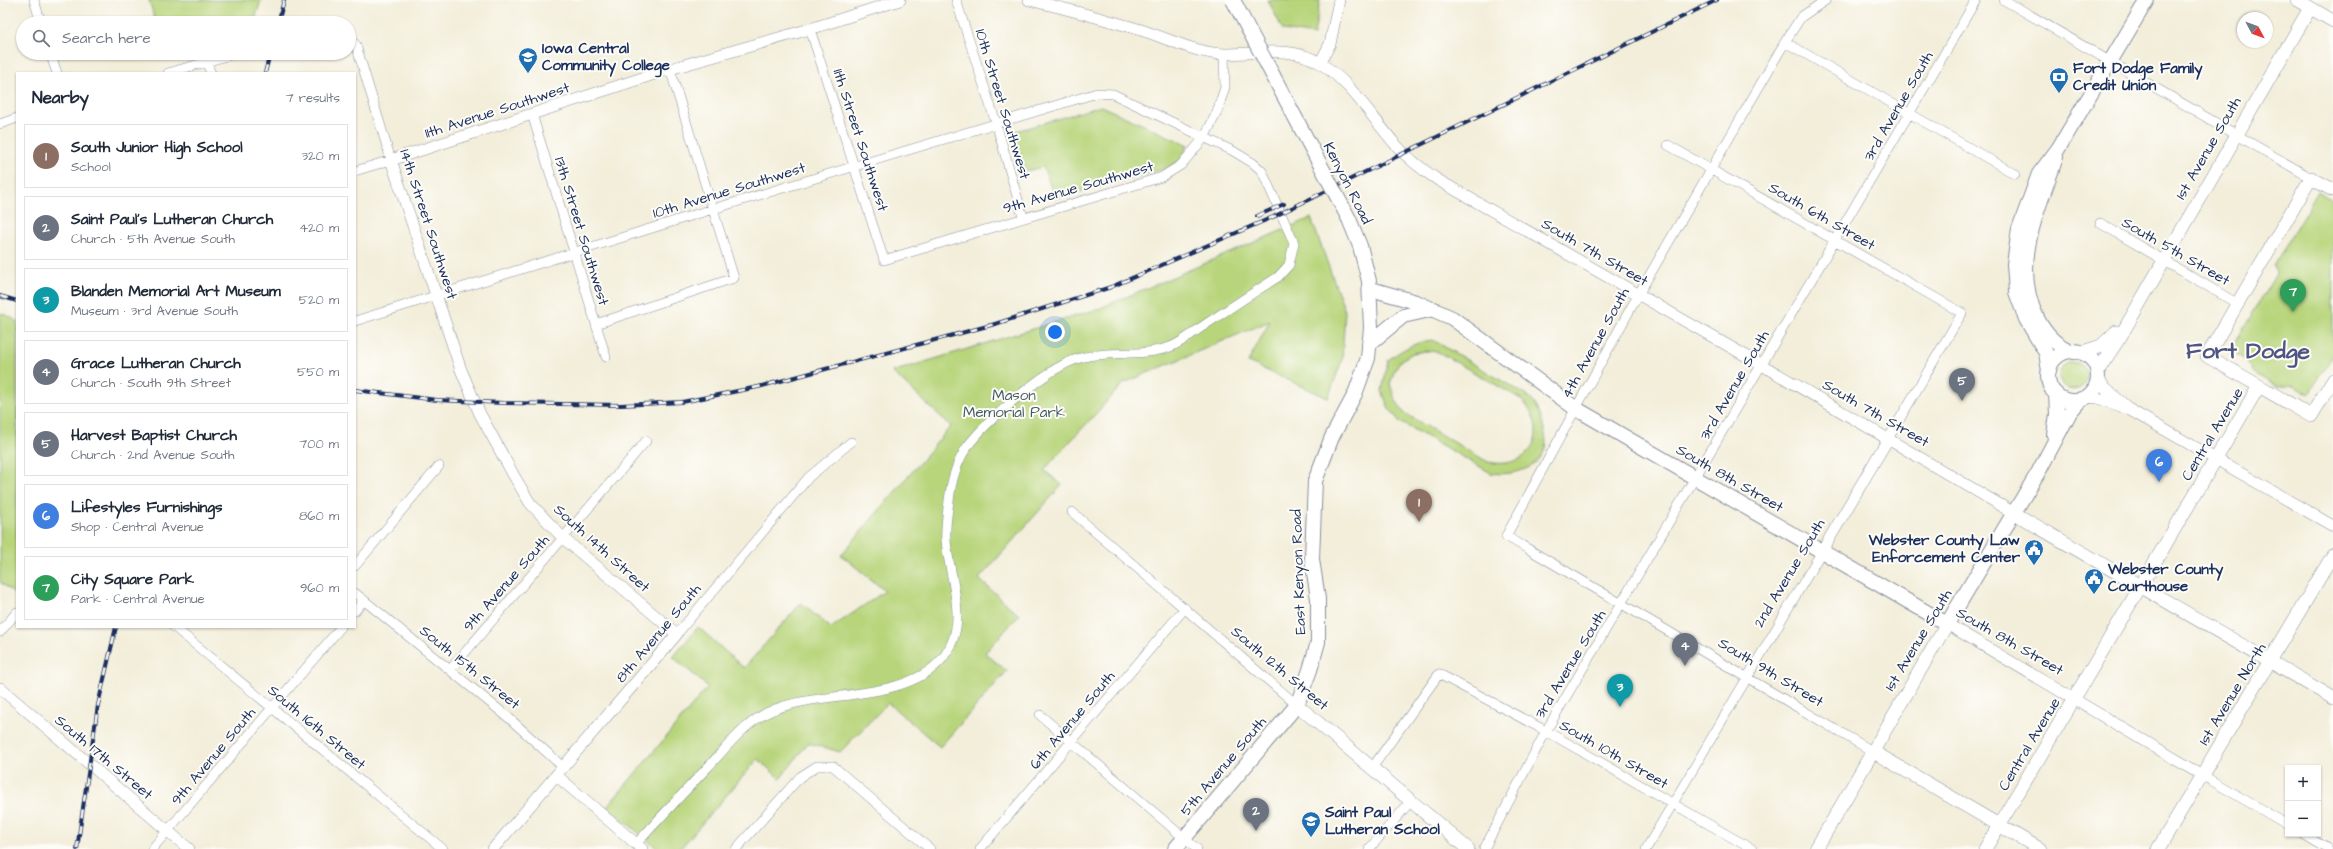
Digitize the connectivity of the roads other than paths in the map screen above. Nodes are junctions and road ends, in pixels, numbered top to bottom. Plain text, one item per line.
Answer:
1 (34, 0) edge
2 (900, 0) edge
3 (956, 0) edge
4 (1029, 0) edge
5 (1233, 0) edge
6 (1339, 0) edge
7 (1826, 0) edge
8 (1976, 0) edge
9 (2004, 0) edge
10 (2147, 0) edge
11 (2297, 0) edge
12 (2312, 4) edge
13 (39, 16) edge
14 (2333, 21) edge
15 (810, 29) junction
16 (1786, 42) junction
17 (356, 45) edge
18 (1224, 54) junction
19 (52, 60) edge
20 (213, 60) edge
21 (2110, 61) junction
22 (206, 62) junction
23 (1320, 63) junction
24 (670, 69) junction
25 (57, 72) edge
26 (171, 72) edge
27 (210, 72) edge
28 (532, 114) junction
29 (1911, 114) junction
30 (16, 118) edge
31 (996, 123) junction
32 (0, 124) edge
33 (2236, 134) junction
34 (1204, 138) junction
35 (1668, 145) dead end
36 (2058, 149) junction
37 (391, 160) junction
38 (856, 166) junction
39 (1711, 169) junction
40 (356, 171) edge
41 (2015, 174) dead end
42 (2311, 178) junction
43 (2333, 190) edge
44 (713, 209) junction
45 (1023, 217) junction
46 (2100, 223) dead end
47 (1835, 240) junction
48 (574, 252) junction
49 (2163, 259) junction
50 (884, 260) joint
51 (1371, 290) junction
52 (1638, 295) junction
53 (437, 296) junction
54 (2238, 304) junction
55 (1434, 309) junction
56 (1962, 314) joint
57 (2132, 314) junction
58 (356, 321) edge
59 (596, 324) junction
60 (1369, 344) junction
61 (2077, 352) junction
62 (606, 357) dead end
63 (1762, 365) junction
64 (461, 370) joint
65 (2049, 371) junction
66 (2097, 375) junction
67 (2333, 380) edge
68 (2259, 386) junction
69 (2056, 394) junction
70 (1354, 396) joint
71 (2084, 398) junction
72 (1575, 408) junction
73 (2130, 410) junction
74 (1888, 439) junction
75 (646, 441) dead end
76 (851, 442) dead end
77 (2051, 449) junction
78 (2215, 459) junction
79 (439, 466) dead end
80 (1695, 478) junction
81 (1072, 512) dead end
82 (2014, 512) junction
83 (2333, 526) edge
84 (1506, 536) joint
85 (563, 538) junction
86 (1822, 551) junction
87 (2333, 555) edge
88 (356, 565) edge
89 (2140, 587) junction
90 (356, 594) edge
91 (364, 600) junction
92 (1622, 603) junction
93 (1185, 608) junction
94 (356, 610) edge
95 (16, 613) edge
96 (1947, 624) junction
97 (175, 628) edge
98 (340, 628) edge
99 (0, 632) edge
100 (677, 634) junction
101 (2270, 662) junction
102 (450, 670) junction
103 (1748, 677) junction
104 (0, 688) edge
105 (2333, 698) edge
106 (2075, 699) junction
107 (1297, 704) junction
108 (272, 708) junction
109 (1040, 715) dead end
110 (1546, 731) junction
111 (1072, 742) junction
112 (1872, 751) junction
113 (1372, 768) junction
114 (560, 771) junction
115 (2202, 775) junction
116 (1410, 801) junction
117 (1673, 804) junction
118 (2285, 823) edge
119 (1999, 825) junction
120 (168, 831) junction
121 (2307, 837) edge
122 (1184, 838) junction
123 (639, 846) edge
124 (926, 848) edge
125 (152, 849) edge
126 (189, 849) edge
127 (443, 849) edge
128 (493, 849) edge
129 (736, 849) edge
130 (980, 849) edge
131 (1174, 849) edge
132 (1197, 849) edge
133 (1369, 849) edge
134 (1468, 849) edge
135 (1484, 849) edge
136 (1646, 849) edge
137 (1752, 849) edge
138 (1816, 849) edge
139 (1985, 849) edge
140 (2040, 849) edge
141 (2158, 849) edge
142 (2328, 849) edge

1 - 13 street
2 - 15 street, 11th Avenue Southwest
3 - 31 street, 10th Street Southwest
4 - 18 street, South 7th Street
5 - 51 main road, Kenyon Road, bridge
6 - 23 street
7 - 16 street, 4th Avenue South
8 - 29 street, 3rd Avenue South
9 - 21 street
10 - 21 main road
11 - 12 main road
12 - 14 main road
12 - 33 main road, 1st Avenue South
15 - 24 street, 11th Avenue Southwest
15 - 38 street, 11th Street Southwest
16 - 29 street
16 - 39 street, 4th Avenue South
17 - 37 street, 14th Street Southwest
18 - 23 street, South 7th Street
18 - 34 street, 9th Avenue Southwest
19 - 25 street
20 - 22 street
21 - 33 street
21 - 36 main road
22 - 26 street
22 - 27 street
23 - 52 street, South 7th Street
24 - 28 street, 11th Avenue Southwest
24 - 44 street
28 - 37 street, 11th Avenue Southwest
28 - 48 street, 13th Street Southwest
29 - 41 street
29 - 47 street, 3rd Avenue South
30 - 32 street
31 - 34 street, 10th Avenue Southwest
31 - 38 street, 10th Avenue Southwest
31 - 45 street, 10th Street Southwest
33 - 42 street
33 - 49 main road, 1st Avenue South
34 - 45 street, 9th Avenue Southwest
34 - 123 street
35 - 39 street, South 6th Street
36 - 61 main road
36 - 65 main road
37 - 40 street, 11th Avenue Southwest
37 - 53 street, 14th Street Southwest
38 - 44 street, 10th Avenue Southwest
38 - 50 street, 11th Street Southwest
39 - 47 street, South 6th Street
39 - 52 street, 4th Avenue South
42 - 43 main road
42 - 54 main road
44 - 48 street, 10th Avenue Southwest
44 - 59 street
45 - 50 street, 9th Avenue Southwest
46 - 49 street, South 5th Street
47 - 56 street, South 6th Street
47 - 63 street, 3rd Avenue South
48 - 53 street, 10th Avenue Southwest
48 - 59 street, 13th Street Southwest
49 - 54 street, South 5th Street
49 - 57 main road, 1st Avenue South
51 - 55 main road, South 8th Street
51 - 60 main road, Kenyon Road
52 - 63 street, South 7th Street
52 - 72 street, 4th Avenue South
53 - 58 street, 10th Avenue Southwest
53 - 64 street, 14th Street Southwest
54 - 68 main road
55 - 60 main road
55 - 72 main road, South 8th Street
56 - 74 street, 2nd Avenue South
57 - 61 main road, 1st Avenue South
57 - 66 main road, 1st Avenue South
59 - 62 street, 13th Street Southwest
60 - 70 main road, Kenyon Road
61 - 65 main road, 1st Avenue South
61 - 66 main road
63 - 74 street, South 7th Street
63 - 80 street, 3rd Avenue South
64 - 85 street, South 14th Street
65 - 69 main road, 1st Avenue South
66 - 71 main road, 1st Avenue South
66 - 73 street
67 - 68 main road
68 - 78 main road, Central Avenue
69 - 71 main road
69 - 77 main road, 1st Avenue South
70 - 107 main road, East Kenyon Road
71 - 73 street
71 - 77 main road, 1st Avenue South
72 - 80 main road, South 8th Street
72 - 84 street, 4th Avenue South
73 - 78 street
74 - 82 street, South 7th Street
74 - 86 street, 2nd Avenue South
75 - 85 street, 9th Avenue South
76 - 100 street, 8th Avenue South
77 - 82 main road, 1st Avenue South
78 - 83 street
78 - 89 main road, Central Avenue
79 - 88 street
80 - 86 main road, South 8th Street
80 - 92 street, 3rd Avenue South
81 - 93 street, South 12th Street
82 - 89 main road, South 7th Street
82 - 96 main road, 1st Avenue South
84 - 92 street, South 9th Street
85 - 100 street, South 14th Street
85 - 102 street, 9th Avenue South
86 - 96 main road, South 8th Street
86 - 103 street, 2nd Avenue South
87 - 101 main road, 1st Avenue North
89 - 101 main road, South 7th Street
89 - 106 main road, Central Avenue
90 - 91 street, South 15th Street
91 - 94 street
91 - 102 street, South 15th Street
92 - 103 street, South 9th Street
92 - 110 street, 3rd Avenue South
93 - 107 street, South 12th Street
93 - 111 street, 6th Avenue South
95 - 99 street
96 - 106 street, South 8th Street
96 - 112 main road, 1st Avenue South
97 - 108 street, South 16th Street
98 - 108 street, 9th Avenue South
100 - 114 street, 8th Avenue South
101 - 105 main road, South 7th Street
101 - 115 main road, 1st Avenue North
102 - 114 street, South 15th Street
103 - 112 street, South 9th Street
103 - 117 street, 2nd Avenue South
104 - 120 street, South 17th Street
106 - 115 street, South 8th Street
106 - 119 main road, Central Avenue
107 - 113 main road, South 12th Street
107 - 122 main road, 5th Avenue South
108 - 120 street, 9th Avenue South
108 - 127 street, South 16th Street
109 - 111 street
110 - 113 street, South 10th Street
110 - 117 street, South 10th Street
110 - 135 street, 3rd Avenue South
111 - 122 street
111 - 130 street, 6th Avenue South
112 - 119 main road, South 9th Street
112 - 138 main road, 1st Avenue South
113 - 116 main road, South 12th Street
114 - 123 street, South 15th Street
114 - 128 street, 8th Avenue South
115 - 118 street
115 - 141 main road, 1st Avenue North
116 - 133 street
116 - 134 main road, South 12th Street
117 - 136 street, 2nd Avenue South
117 - 137 street, South 10th Street
119 - 139 main road, Central Avenue
119 - 140 main road, South 9th Street
120 - 125 street, 9th Avenue South
120 - 126 street, South 17th Street
121 - 142 street
122 - 131 main road, 5th Avenue South
122 - 132 street
124 - 129 street

